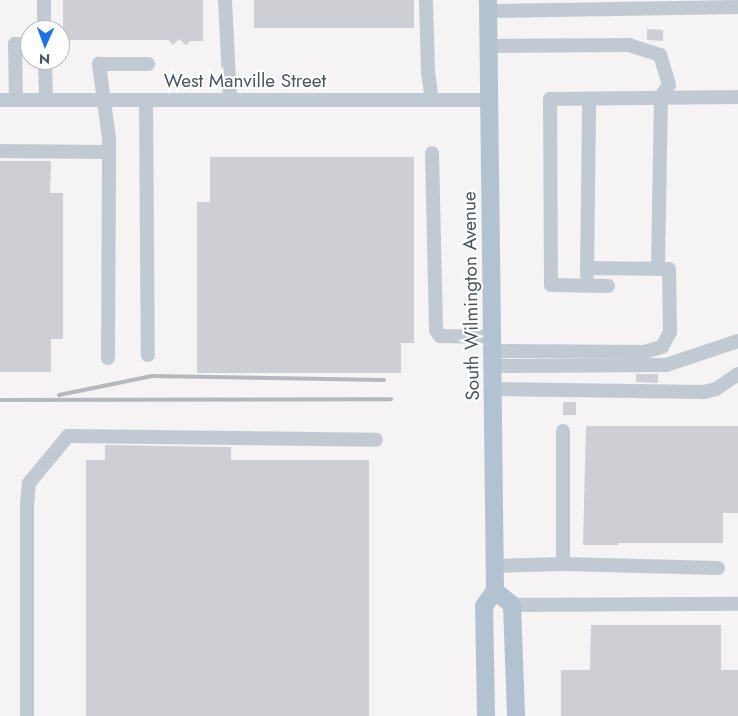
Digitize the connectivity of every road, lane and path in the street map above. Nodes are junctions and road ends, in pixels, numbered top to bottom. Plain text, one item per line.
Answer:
1 (44, 0) edge
2 (226, 0) edge
3 (426, 0) edge
4 (488, 6) edge
5 (738, 8) edge
6 (44, 20) edge
7 (20, 44) edge
8 (489, 46) junction
9 (148, 64) dead end
10 (45, 70) edge
11 (661, 96) junction
12 (738, 97) edge
13 (589, 99) junction
14 (0, 100) edge
15 (16, 100) junction
16 (46, 100) junction
17 (104, 100) junction
18 (146, 100) junction
19 (230, 100) junction
20 (432, 100) junction
21 (490, 100) junction
22 (0, 151) edge
23 (109, 152) junction
24 (432, 153) dead end
25 (587, 268) junction
26 (658, 269) junction
27 (587, 286) junction
28 (608, 286) dead end
29 (738, 341) edge
30 (492, 351) junction
31 (148, 355) dead end
32 (108, 358) dead end
33 (738, 374) edge
34 (493, 389) junction
35 (563, 431) dead end
36 (376, 440) dead end
37 (563, 564) junction
38 (495, 566) junction
39 (718, 568) dead end
40 (495, 591) junction
41 (738, 604) edge
42 (512, 605) junction
43 (27, 716) edge
44 (486, 716) edge
45 (516, 716) edge

1 - 6 street
2 - 19 street
3 - 20 street
4 - 5 street
4 - 8 main road, South Wilmington Avenue
7 - 15 street
8 - 11 street
8 - 21 main road, South Wilmington Avenue
9 - 17 street
10 - 16 street
11 - 12 street
11 - 13 street
11 - 26 street
13 - 25 street
13 - 27 street
14 - 15 street, West Manville Street
15 - 16 street, West Manville Street
16 - 17 street, West Manville Street
17 - 18 street, West Manville Street
17 - 23 street
18 - 19 street, West Manville Street
18 - 31 street
19 - 20 street, West Manville Street
20 - 21 street, West Manville Street
21 - 30 main road, South Wilmington Avenue
22 - 23 street
23 - 32 street
24 - 30 street
25 - 26 street
25 - 27 street
26 - 30 street
27 - 28 street
29 - 30 street
30 - 34 main road, South Wilmington Avenue
33 - 34 street
34 - 38 main road, South Wilmington Avenue
35 - 37 street
36 - 43 street
37 - 38 street
37 - 39 street
38 - 40 main road, South Wilmington Avenue
40 - 42 main road
40 - 44 main road, South Wilmington Avenue
41 - 42 street
42 - 45 main road

